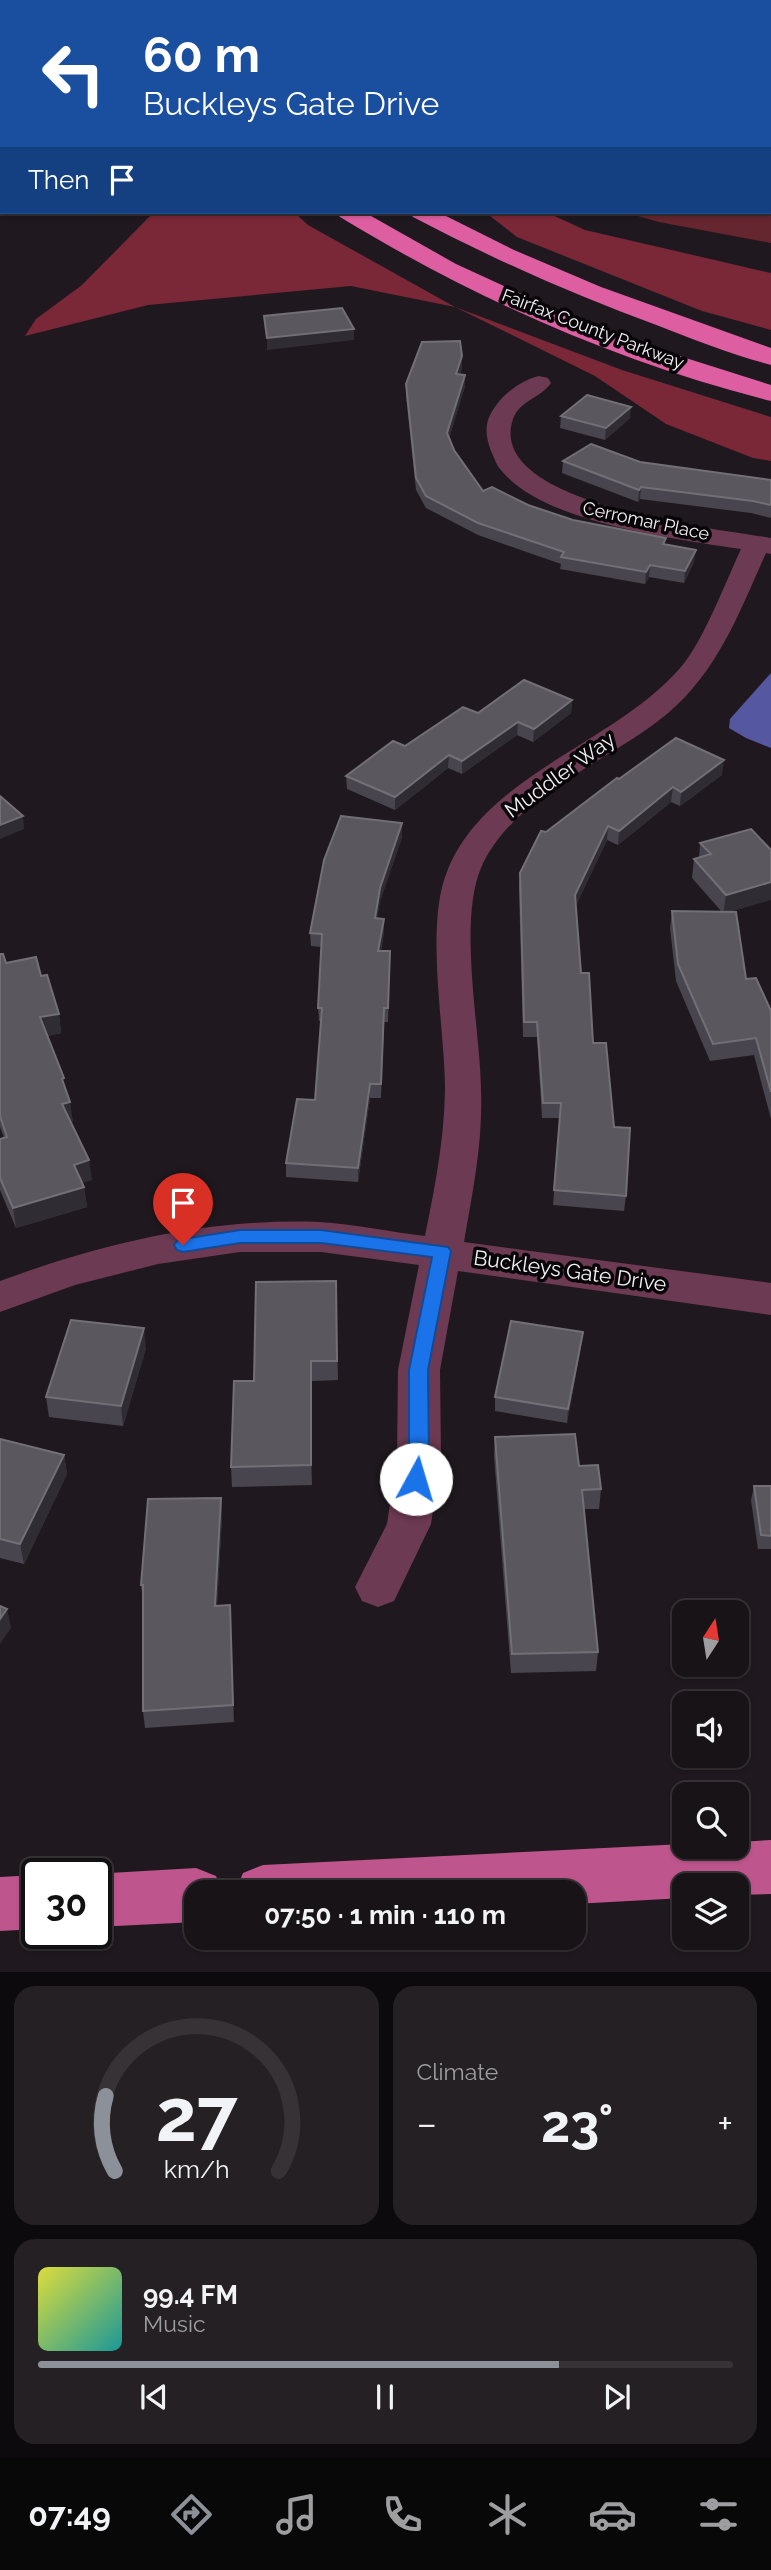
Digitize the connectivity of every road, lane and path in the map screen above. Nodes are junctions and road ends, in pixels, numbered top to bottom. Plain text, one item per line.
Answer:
1 (352, 214) edge
2 (425, 214) edge
3 (771, 357) edge
4 (539, 383) dead end
5 (771, 393) edge
6 (764, 544) edge
7 (442, 1251) junction
8 (0, 1297) edge
9 (771, 1298) edge
10 (378, 1587) dead end
11 (771, 1867) edge
12 (507, 1880) edge
13 (184, 1896) edge
14 (112, 1899) edge
15 (21, 1903) edge
16 (0, 1904) edge

1 - 5 highway, Fairfax County Parkway
2 - 3 highway, Fairfax County Parkway
4 - 6 street, Cerromar Place
6 - 7 street, Muddler Way
7 - 8 street, Buckleys Gate Drive
7 - 9 street, Buckleys Gate Drive
7 - 10 street, Muddler Way
11 - 12 main road
13 - 14 main road
15 - 16 main road

